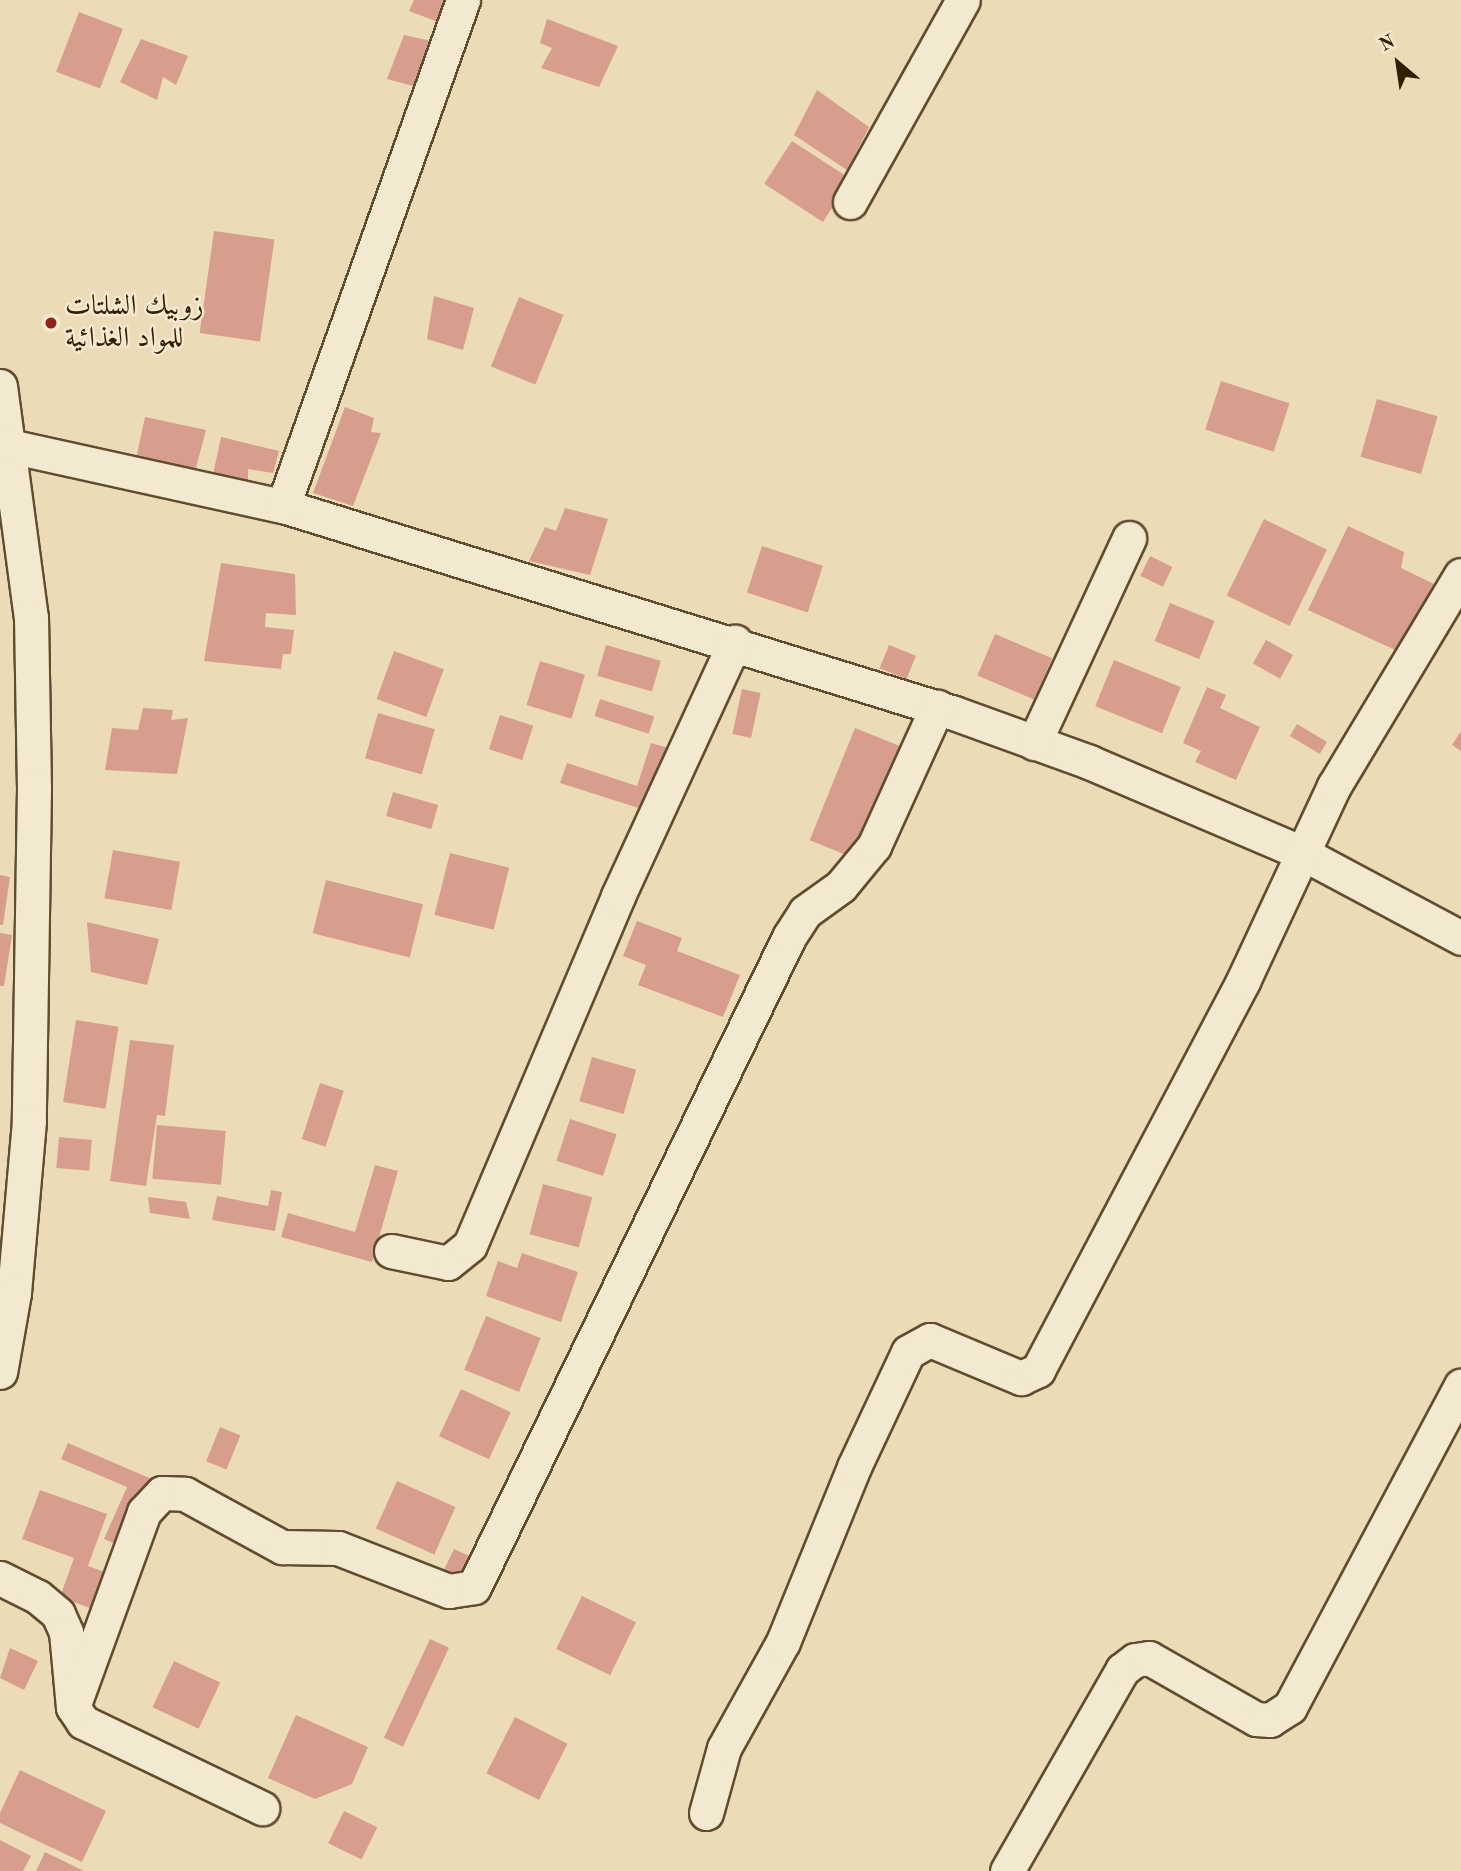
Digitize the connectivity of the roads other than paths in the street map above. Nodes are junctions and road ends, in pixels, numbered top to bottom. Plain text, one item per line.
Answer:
1 (463, 0) edge
2 (963, 0) edge
3 (850, 202) dead end
4 (0, 386) edge
5 (4, 446) edge
6 (283, 506) junction
7 (1129, 538) dead end
8 (1461, 575) edge
9 (735, 642) junction
10 (937, 708) junction
11 (1034, 743) junction
12 (1302, 853) junction
13 (1461, 938) edge
14 (391, 1251) dead end
15 (0, 1372) edge
16 (1461, 1386) edge
17 (0, 1578) edge
18 (73, 1706) junction
19 (262, 1808) dead end
20 (706, 1813) dead end
21 (1007, 1871) edge

1 - 6 street
2 - 3 street
4 - 5 street
5 - 6 street
5 - 15 street
6 - 9 street
7 - 11 street
8 - 12 street
9 - 10 street
9 - 14 street
10 - 11 street
10 - 18 street
11 - 12 street
12 - 13 street
12 - 20 street
16 - 21 street
17 - 18 street
18 - 19 street

